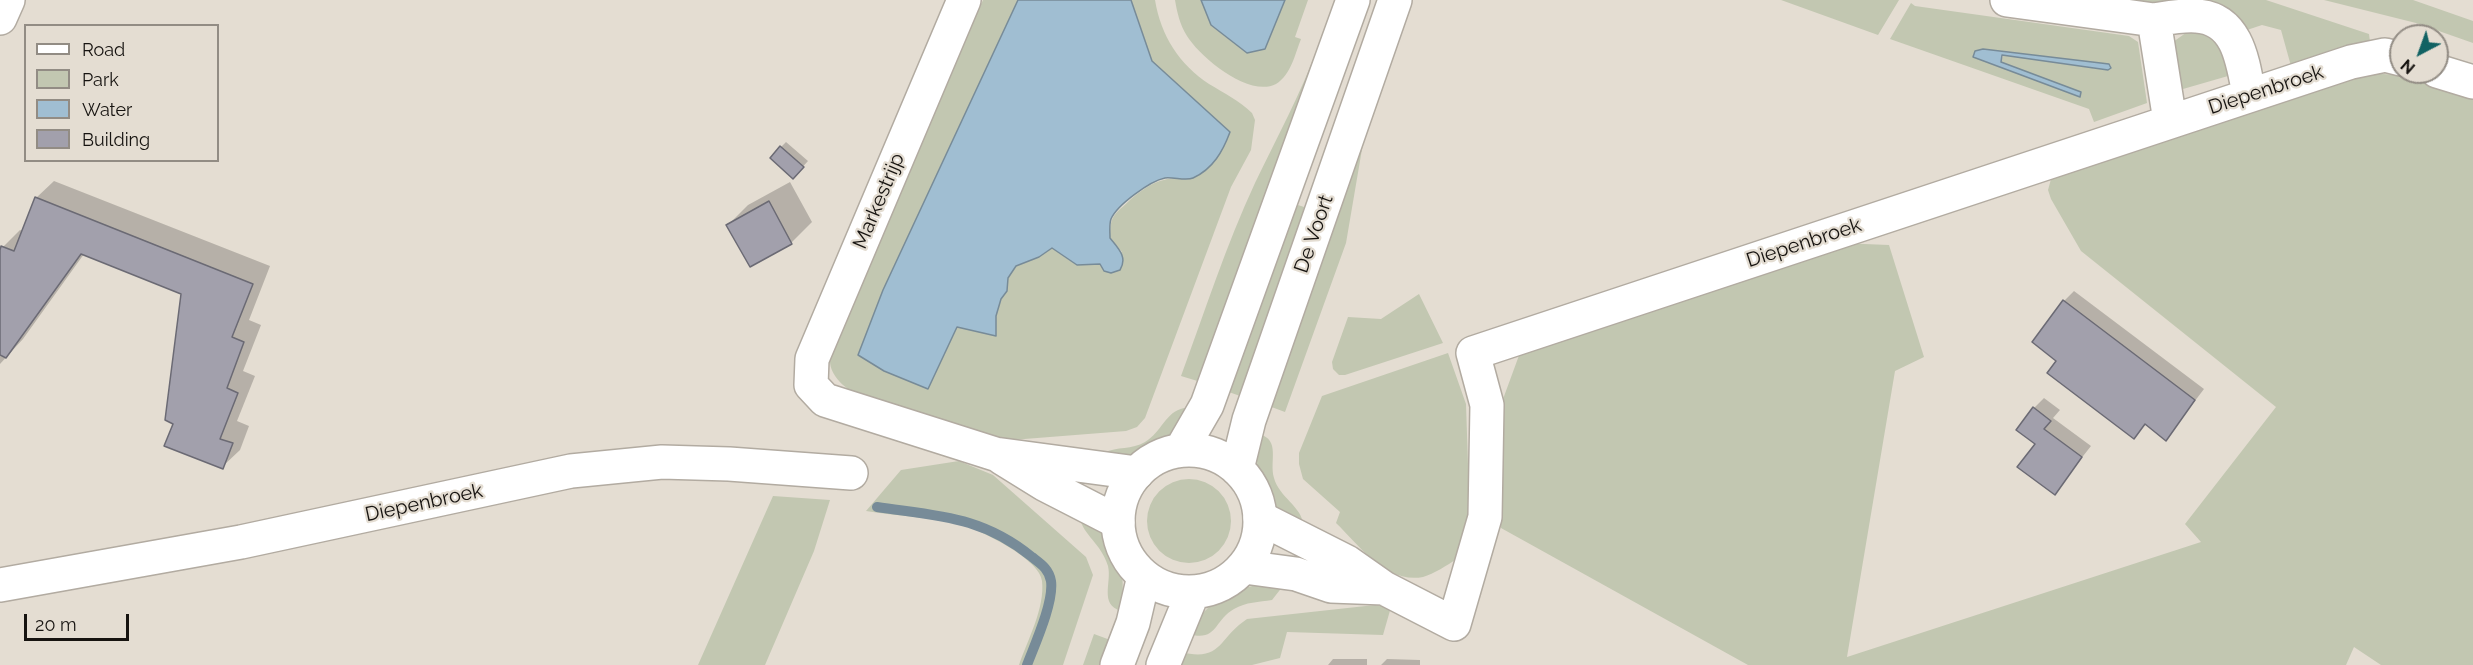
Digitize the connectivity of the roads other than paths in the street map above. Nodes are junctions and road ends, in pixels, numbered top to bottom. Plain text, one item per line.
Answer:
1 (8, 0) edge
2 (964, 0) edge
3 (1353, 0) edge
4 (1395, 0) edge
5 (2007, 0) edge
6 (0, 18) edge
7 (2154, 20) junction
8 (2389, 56) edge
9 (2449, 74) edge
10 (2473, 82) edge
11 (2249, 95) junction
12 (2170, 121) junction
13 (1181, 450) junction
14 (995, 454) junction
15 (1238, 469) junction
16 (851, 473) dead end
17 (1137, 473) junction
18 (1260, 518) junction
19 (1118, 522) junction
20 (1244, 567) junction
21 (1144, 576) junction
22 (0, 585) edge
23 (1384, 588) junction
24 (1193, 592) junction
25 (1117, 665) edge
26 (1163, 665) edge

1 - 6 street
2 - 14 street, Markestrijp
3 - 13 street
4 - 15 street, De Voort
5 - 7 street
7 - 11 street
7 - 12 street
8 - 11 street, Diepenbroek
9 - 10 street
11 - 12 street, Diepenbroek
12 - 23 street, Diepenbroek
13 - 15 street
13 - 17 street
14 - 17 street
14 - 19 street
15 - 18 street
16 - 22 street, Diepenbroek
17 - 19 street
18 - 20 street
18 - 23 street
19 - 21 street
20 - 23 street
20 - 24 street
21 - 24 street
21 - 25 street
24 - 26 street

